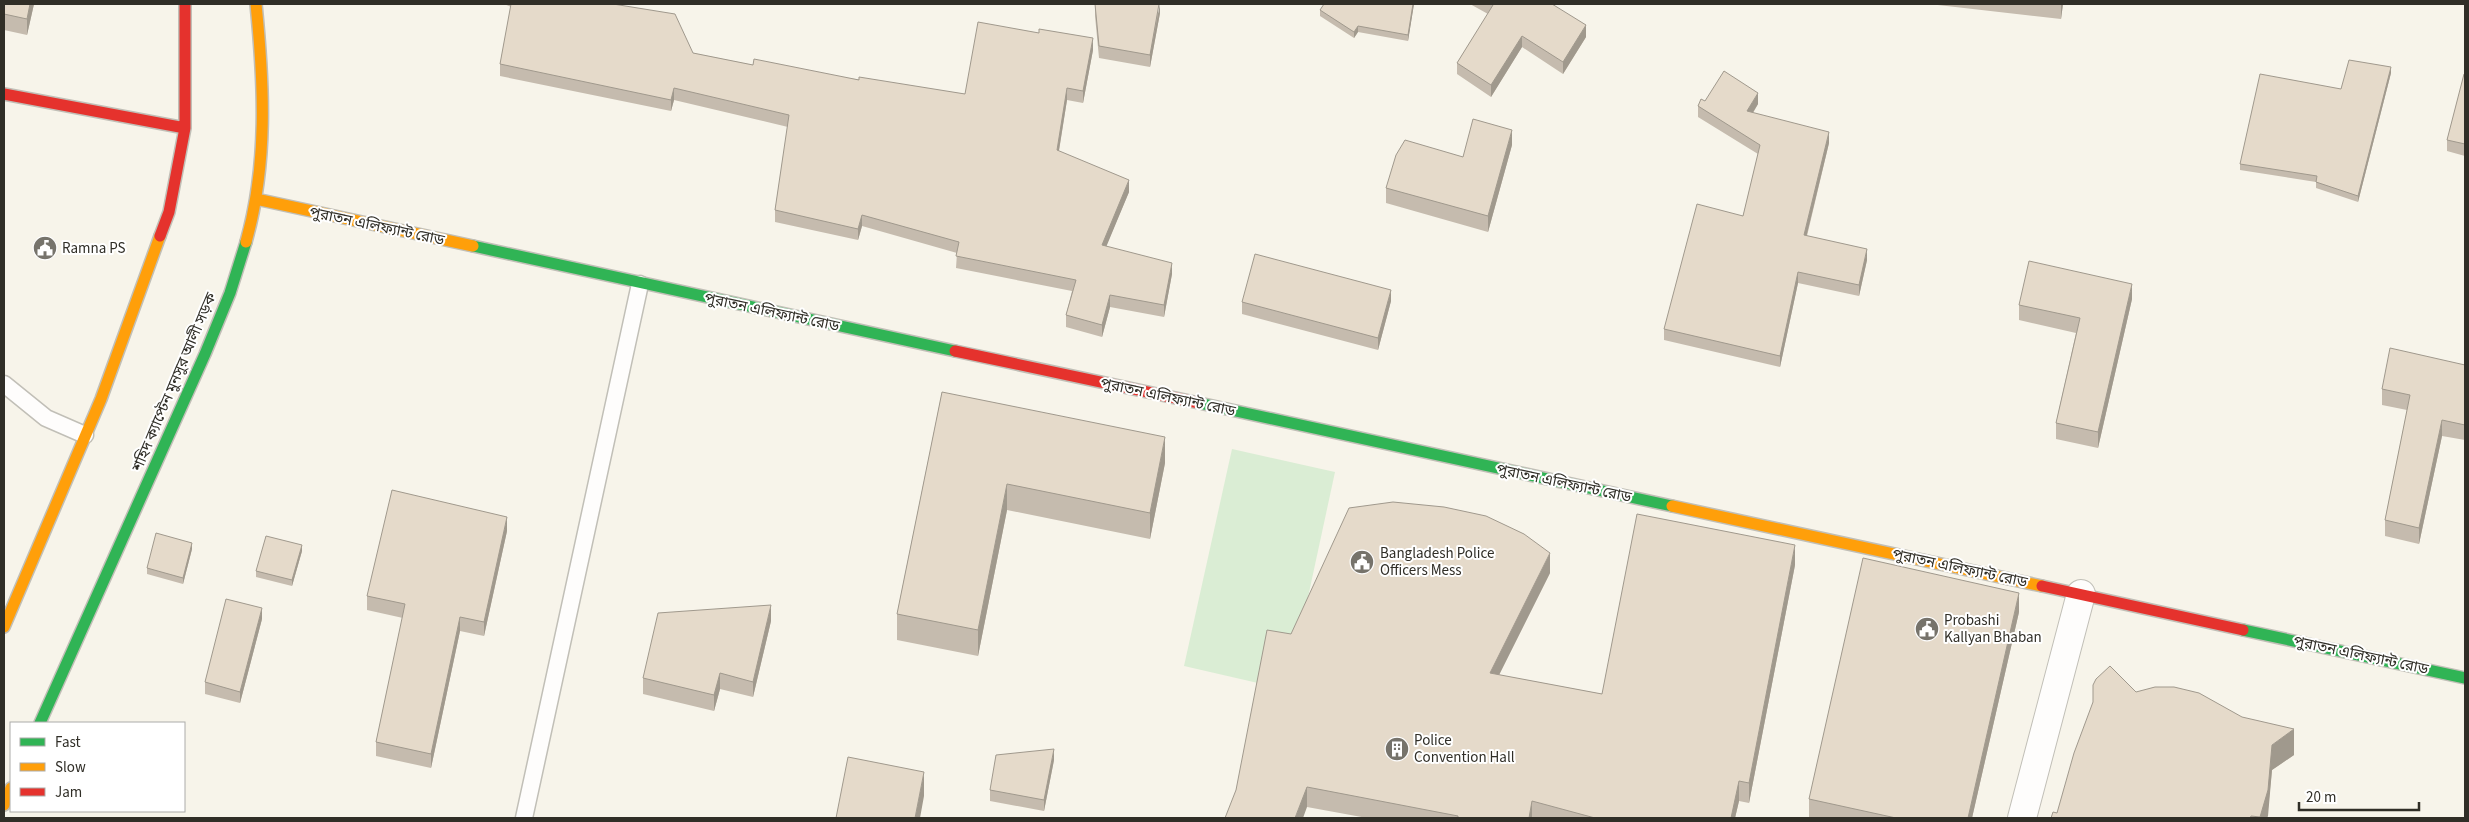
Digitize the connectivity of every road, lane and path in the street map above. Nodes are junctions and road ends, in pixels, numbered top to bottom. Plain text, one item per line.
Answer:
1 (185, 4) edge
2 (256, 4) edge
3 (4, 94) edge
4 (185, 128) junction
5 (256, 199) junction
6 (640, 284) junction
7 (4, 384) edge
8 (85, 435) junction
9 (2081, 594) junction
10 (4, 627) edge
11 (2465, 678) edge
12 (40, 722) edge
13 (10, 790) edge
14 (4, 805) edge
15 (524, 818) edge
16 (2022, 818) edge

1 - 4 street
2 - 5 street, শহিদ ক্যাপ্টেন মুনসুর আলী সড়ক
3 - 4 street
4 - 8 street
5 - 6 street, পুরাতন এলিফ্যান্ট রোড
5 - 12 street, শহিদ ক্যাপ্টেন মুনসুর আলী সড়ক
6 - 9 street, পুরাতন এলিফ্যান্ট রোড
6 - 15 lane
7 - 8 lane
8 - 10 street
9 - 11 street, পুরাতন এলিফ্যান্ট রোড
9 - 16 street
13 - 14 street

